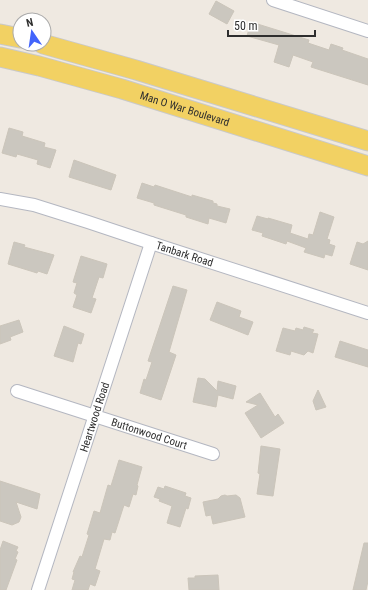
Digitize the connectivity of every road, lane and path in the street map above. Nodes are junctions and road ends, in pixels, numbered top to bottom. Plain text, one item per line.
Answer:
1 (273, 0) edge
2 (291, 3) edge
3 (368, 31) edge
4 (0, 34) edge
5 (12, 36) edge
6 (52, 47) edge
7 (0, 57) edge
8 (368, 141) edge
9 (368, 166) edge
10 (0, 199) edge
11 (151, 243) junction
12 (368, 313) edge
13 (17, 391) dead end
14 (94, 416) junction
15 (213, 454) dead end
16 (38, 590) edge

1 - 2 street
2 - 3 street
4 - 5 main road
6 - 8 main road, Man O War Boulevard
7 - 9 main road, Man O War Boulevard
10 - 11 street, Tanbark Road
11 - 12 street, Tanbark Road
11 - 14 street, Heartwood Road
13 - 14 street, Buttonwood Court
14 - 15 street, Buttonwood Court
14 - 16 street, Heartwood Road

